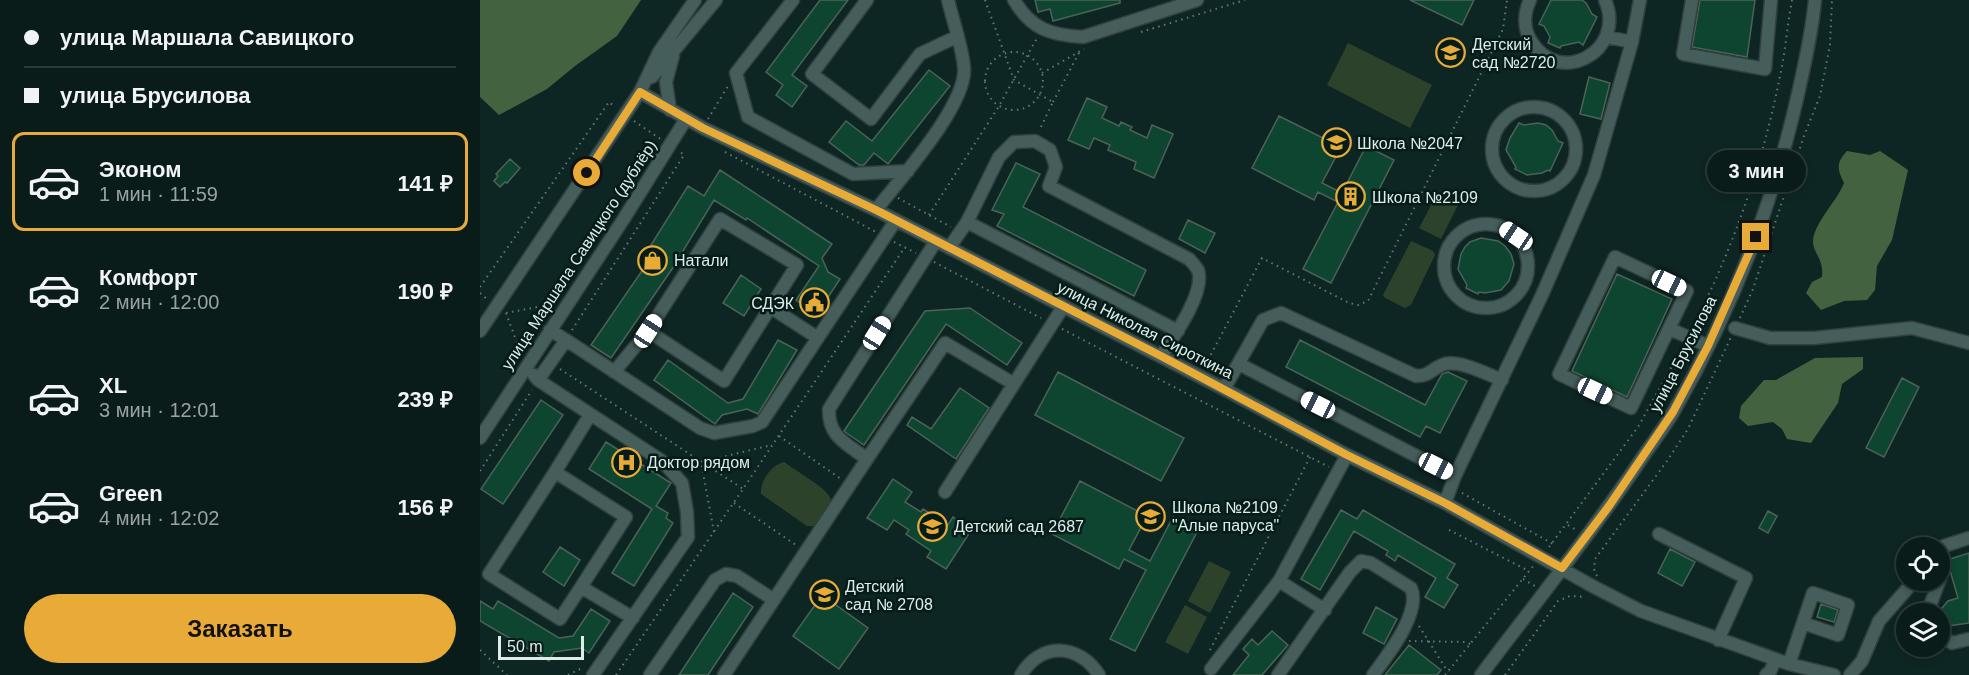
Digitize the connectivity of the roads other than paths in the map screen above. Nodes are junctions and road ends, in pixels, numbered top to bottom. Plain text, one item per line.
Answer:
1 (695, 0) edge
2 (716, 0) edge
3 (793, 0) edge
4 (867, 0) edge
5 (948, 0) edge
6 (1014, 0) edge
7 (1197, 0) edge
8 (1530, 0) edge
9 (1605, 0) edge
10 (1640, 0) edge
11 (1692, 0) edge
12 (1771, 0) edge
13 (1815, 0) edge
14 (1607, 36) junction
15 (956, 37) junction
16 (1632, 42) junction
17 (676, 49) junction
18 (641, 90) junction
19 (670, 110) junction
20 (686, 119) junction
21 (1573, 167) junction
22 (908, 171) junction
23 (1594, 175) junction
24 (876, 210) junction
25 (896, 220) junction
26 (964, 226) junction
27 (936, 241) junction
28 (949, 248) junction
29 (1522, 289) junction
30 (1542, 296) junction
31 (770, 307) junction
32 (1064, 307) junction
33 (1735, 328) dead end
34 (1670, 329) junction
35 (550, 330) junction
36 (480, 331) edge
37 (648, 331) junction
38 (1175, 336) junction
39 (568, 337) junction
40 (818, 338) junction
41 (1969, 343) edge
42 (1708, 346) junction
43 (1161, 356) junction
44 (526, 367) junction
45 (1236, 369) junction
46 (614, 372) junction
47 (538, 380) junction
48 (1502, 380) junction
49 (1014, 384) junction
50 (1224, 389) junction
51 (590, 415) junction
52 (480, 438) edge
53 (1347, 455) junction
54 (867, 459) junction
55 (555, 472) junction
56 (1453, 482) junction
57 (945, 492) dead end
58 (1445, 503) junction
59 (1659, 534) dead end
60 (1969, 537) edge
61 (1950, 544) edge
62 (1562, 568) junction
63 (1279, 581) junction
64 (581, 586) junction
65 (1905, 591) edge
66 (774, 600) junction
67 (1325, 610) junction
68 (633, 618) junction
69 (1803, 623) dead end
70 (1969, 639) edge
71 (1718, 640) junction
72 (1950, 642) edge
73 (1775, 659) junction
74 (1789, 664) junction
75 (1211, 669) dead end
76 (593, 675) edge
77 (650, 675) edge
78 (724, 675) edge
79 (1021, 675) edge
80 (1099, 675) edge
81 (1278, 675) edge
82 (1373, 675) edge
83 (1480, 675) edge
84 (1766, 675) edge
85 (1834, 675) edge
86 (1851, 675) edge

1 - 18 street
2 - 17 street
3 - 22 street
4 - 15 street
5 - 15 street
6 - 7 street
8 - 14 street
9 - 14 street
10 - 16 street
11 - 12 street
13 - 42 street, улица Брусилова
14 - 16 street
15 - 22 street
16 - 23 street
17 - 18 street
17 - 19 street
18 - 19 street, улица Николая Сироткина
18 - 36 street
19 - 20 street, улица Николая Сироткина
20 - 24 street, улица Николая Сироткина
20 - 35 street, улица Маршала Савицкого (дублёр)
21 - 21 street
21 - 23 street
22 - 24 street
23 - 30 street
24 - 25 street, улица Николая Сироткина
25 - 27 street, улица Николая Сироткина
25 - 40 street
26 - 28 street
26 - 38 street
26 - 38 street
27 - 28 street, улица Николая Сироткина
27 - 54 street
28 - 32 street, улица Николая Сироткина
29 - 29 street
29 - 30 street
30 - 48 street
31 - 37 street
31 - 37 street
31 - 40 street
32 - 43 street, улица Николая Сироткина
32 - 49 street
33 - 41 street
34 - 34 street
34 - 42 street
35 - 39 street
35 - 44 street, улица Маршала Савицкого (дублёр)
37 - 46 street
38 - 43 street
39 - 46 street
39 - 47 street
40 - 46 street
42 - 62 street, улица Брусилова
43 - 50 street, улица Николая Сироткина
44 - 47 street
44 - 52 street, улица Маршала Савицкого (дублёр)
45 - 48 street
45 - 50 street
45 - 56 street
47 - 51 street
48 - 56 street
49 - 54 street
49 - 57 street
50 - 53 street, улица Николая Сироткина
51 - 55 street
51 - 68 street
53 - 58 street, улица Николая Сироткина
53 - 63 street
54 - 66 street
55 - 64 street
55 - 64 street
56 - 58 street
58 - 62 street, улица Николая Сироткина
59 - 71 street
60 - 61 street
62 - 71 street, улица Николая Сироткина
62 - 83 street, улица Брусилова
63 - 67 street
63 - 75 street
64 - 68 street
65 - 86 street
66 - 77 street
66 - 78 street
67 - 81 street
67 - 82 street
68 - 76 street
69 - 74 street
70 - 72 street
71 - 73 street, улица Николая Сироткина
73 - 74 street, улица Николая Сироткина
73 - 84 street
74 - 85 street, улица Николая Сироткина
79 - 80 street

